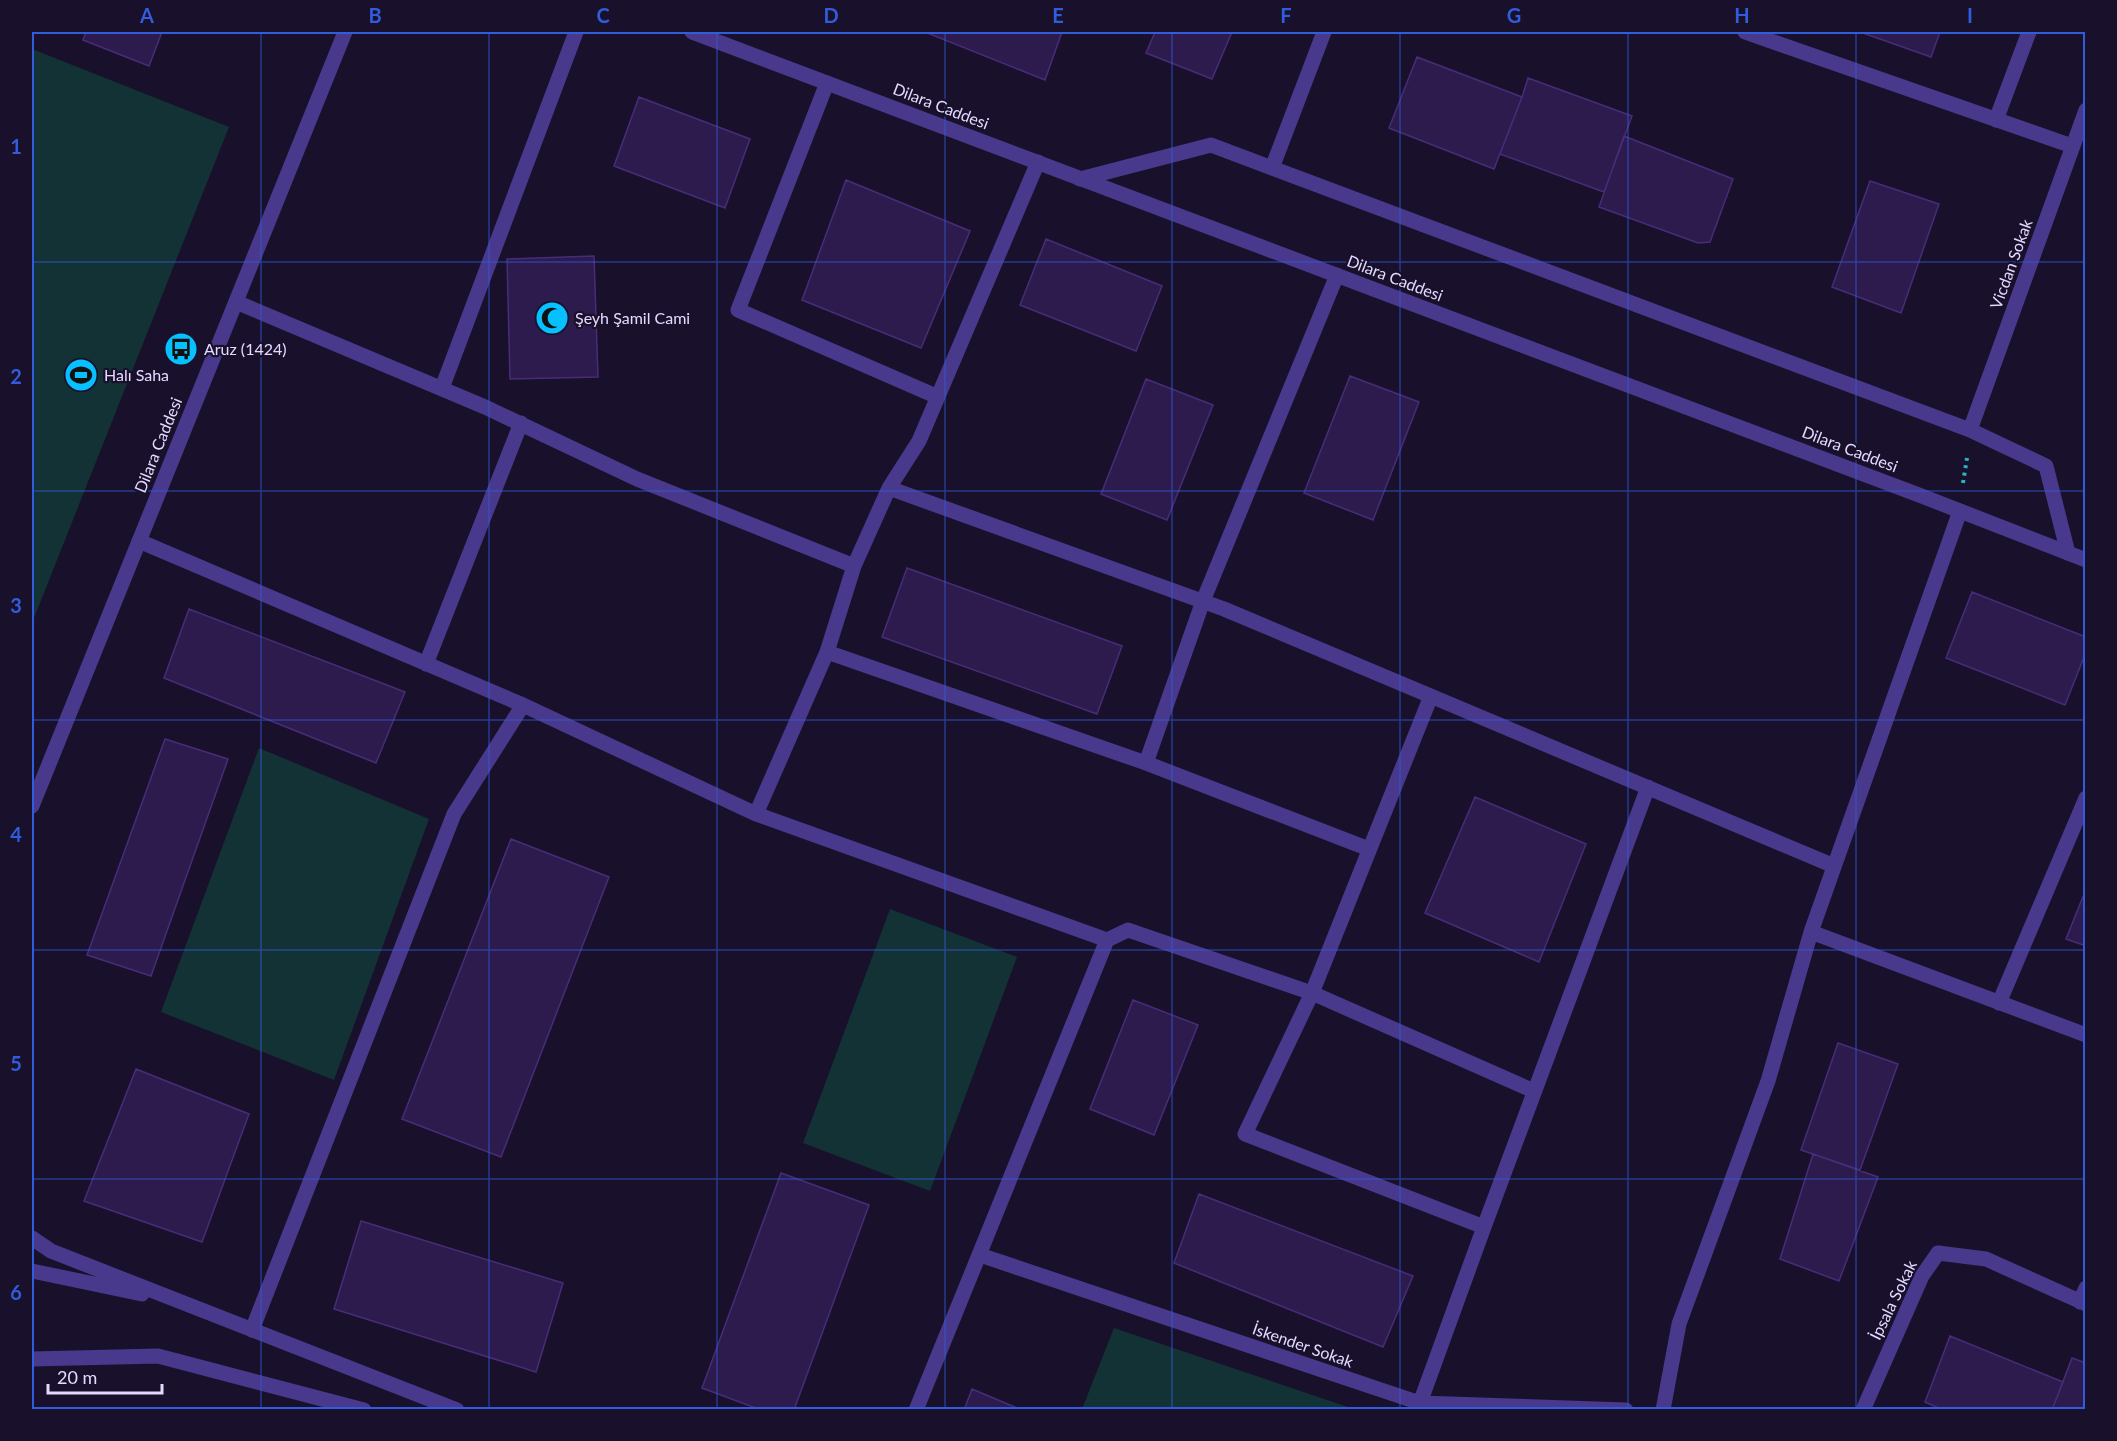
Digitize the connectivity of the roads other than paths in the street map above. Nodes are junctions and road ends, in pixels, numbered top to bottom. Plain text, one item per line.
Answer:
1 (345, 32) edge
2 (576, 32) edge
3 (692, 32) edge
4 (1324, 32) edge
5 (1745, 32) edge
6 (2030, 32) edge
7 (827, 83) junction
8 (2085, 110) edge
9 (1996, 120) junction
10 (2072, 146) junction
11 (1038, 162) junction
12 (1272, 168) junction
13 (1080, 178) junction
14 (1337, 275) junction
15 (236, 302) junction
16 (442, 388) junction
17 (938, 397) junction
18 (521, 423) junction
19 (1970, 430) junction
20 (889, 488) junction
21 (1960, 511) junction
22 (139, 541) junction
23 (2068, 553) junction
24 (2085, 560) edge
25 (854, 566) junction
26 (1203, 602) junction
27 (827, 652) junction
28 (426, 664) junction
29 (1431, 696) junction
30 (523, 705) junction
31 (1146, 764) junction
32 (1648, 787) junction
33 (2085, 798) edge
34 (32, 806) edge
35 (756, 814) junction
36 (1369, 849) junction
37 (1834, 866) junction
38 (1811, 932) junction
39 (1107, 940) junction
40 (1312, 993) junction
41 (1999, 1002) junction
42 (2085, 1035) edge
43 (1534, 1091) junction
44 (1484, 1227) junction
45 (32, 1238) edge
46 (980, 1255) junction
47 (32, 1271) edge
48 (2084, 1298) edge
49 (183, 1303) junction
50 (252, 1330) junction
51 (32, 1359) edge
52 (1420, 1403) junction
53 (364, 1410) edge
54 (457, 1410) edge
55 (916, 1410) edge
56 (1626, 1410) edge
57 (1663, 1410) edge
58 (1863, 1410) edge

1 - 15 street, Dilara Caddesi
2 - 16 street
3 - 7 street, Dilara Caddesi
4 - 12 street
5 - 9 street
6 - 9 street
7 - 11 street, Dilara Caddesi
7 - 17 street
8 - 10 street, Vicdan Sokak
9 - 10 street
10 - 19 street, Vicdan Sokak
11 - 13 street, Dilara Caddesi
11 - 17 street
12 - 13 street
12 - 19 street
13 - 14 street, Dilara Caddesi
14 - 21 street, Dilara Caddesi
14 - 26 street
15 - 16 street
15 - 22 street, Dilara Caddesi
16 - 18 street
17 - 20 street
18 - 25 street
18 - 28 street
19 - 23 street
20 - 25 street
20 - 26 street
21 - 23 street, Dilara Caddesi
21 - 37 street
22 - 28 street
22 - 34 street, Dilara Caddesi
23 - 24 street, Dilara Caddesi
25 - 27 street
26 - 29 street
26 - 31 street
27 - 31 street
27 - 35 street
28 - 30 street
29 - 32 street
29 - 36 street
30 - 35 street
30 - 50 street
31 - 36 street
32 - 37 street
32 - 43 street
33 - 41 street
35 - 39 street
36 - 40 street
37 - 38 street
38 - 41 street
38 - 57 street
39 - 40 street
39 - 46 street
40 - 43 street
40 - 44 street
41 - 42 street
43 - 44 street
44 - 52 street
45 - 49 street
46 - 52 street, İskender Sokak
46 - 55 street
47 - 49 street
48 - 58 street, İpsala Sokak
49 - 50 street
50 - 54 street
51 - 53 street
52 - 56 street, İskender Sokak

